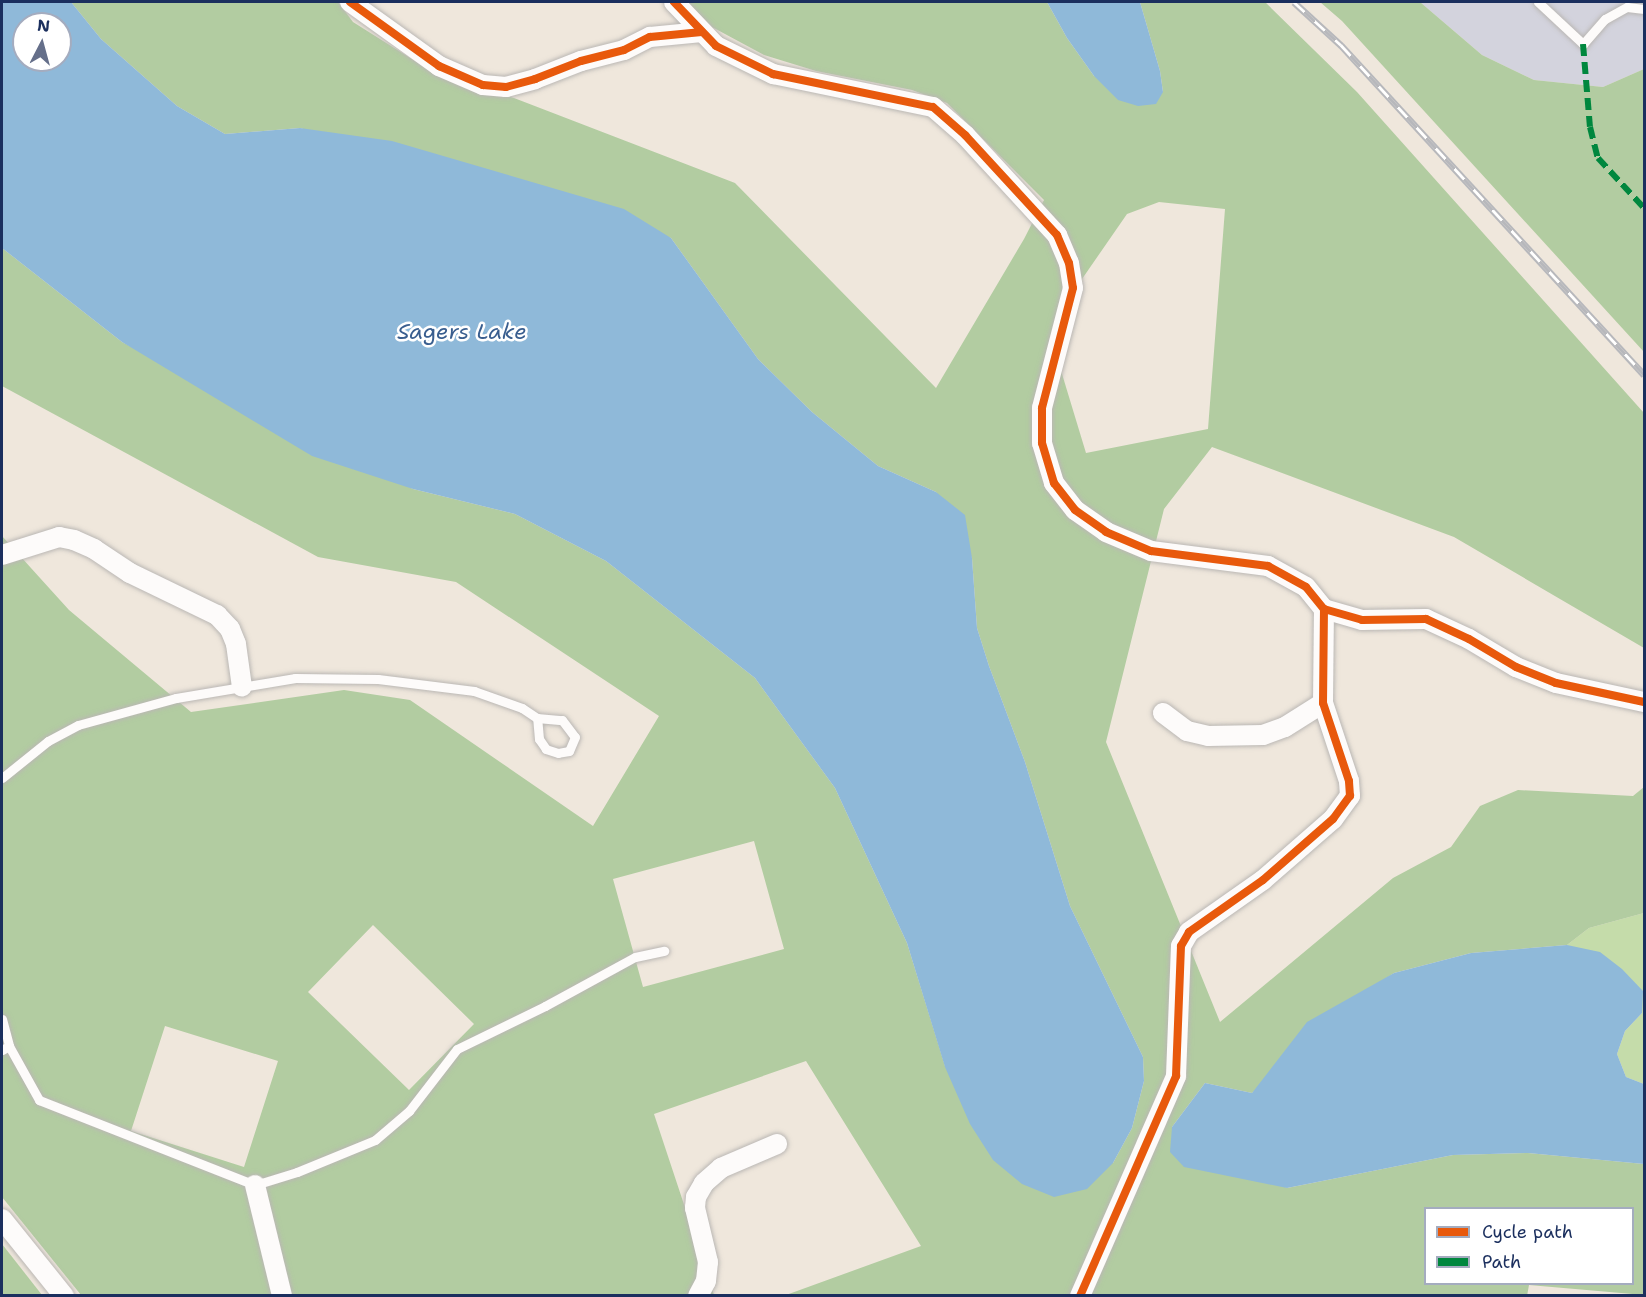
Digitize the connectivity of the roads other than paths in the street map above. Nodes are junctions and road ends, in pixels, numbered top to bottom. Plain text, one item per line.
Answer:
1 (350, 2) edge
2 (674, 2) edge
3 (1538, 2) edge
4 (1644, 9) edge
5 (702, 32) junction
6 (2, 555) edge
7 (1324, 609) junction
8 (242, 687) junction
9 (1644, 702) edge
10 (1323, 703) junction
11 (1163, 713) dead end
12 (537, 718) junction
13 (2, 778) edge
14 (664, 951) dead end
15 (2, 1019) edge
16 (5, 1048) edge
17 (777, 1144) dead end
18 (255, 1185) junction
19 (2, 1220) edge
20 (64, 1296) edge
21 (282, 1296) edge
22 (698, 1296) edge
23 (1080, 1296) edge

1 - 5 street
2 - 5 street
3 - 4 lane
5 - 7 street
6 - 8 street
7 - 9 street
7 - 10 street
8 - 12 lane
8 - 13 lane
10 - 11 street
10 - 23 street
12 - 12 lane
14 - 18 lane
15 - 16 lane
16 - 18 lane
17 - 22 street
18 - 21 street
19 - 20 street

